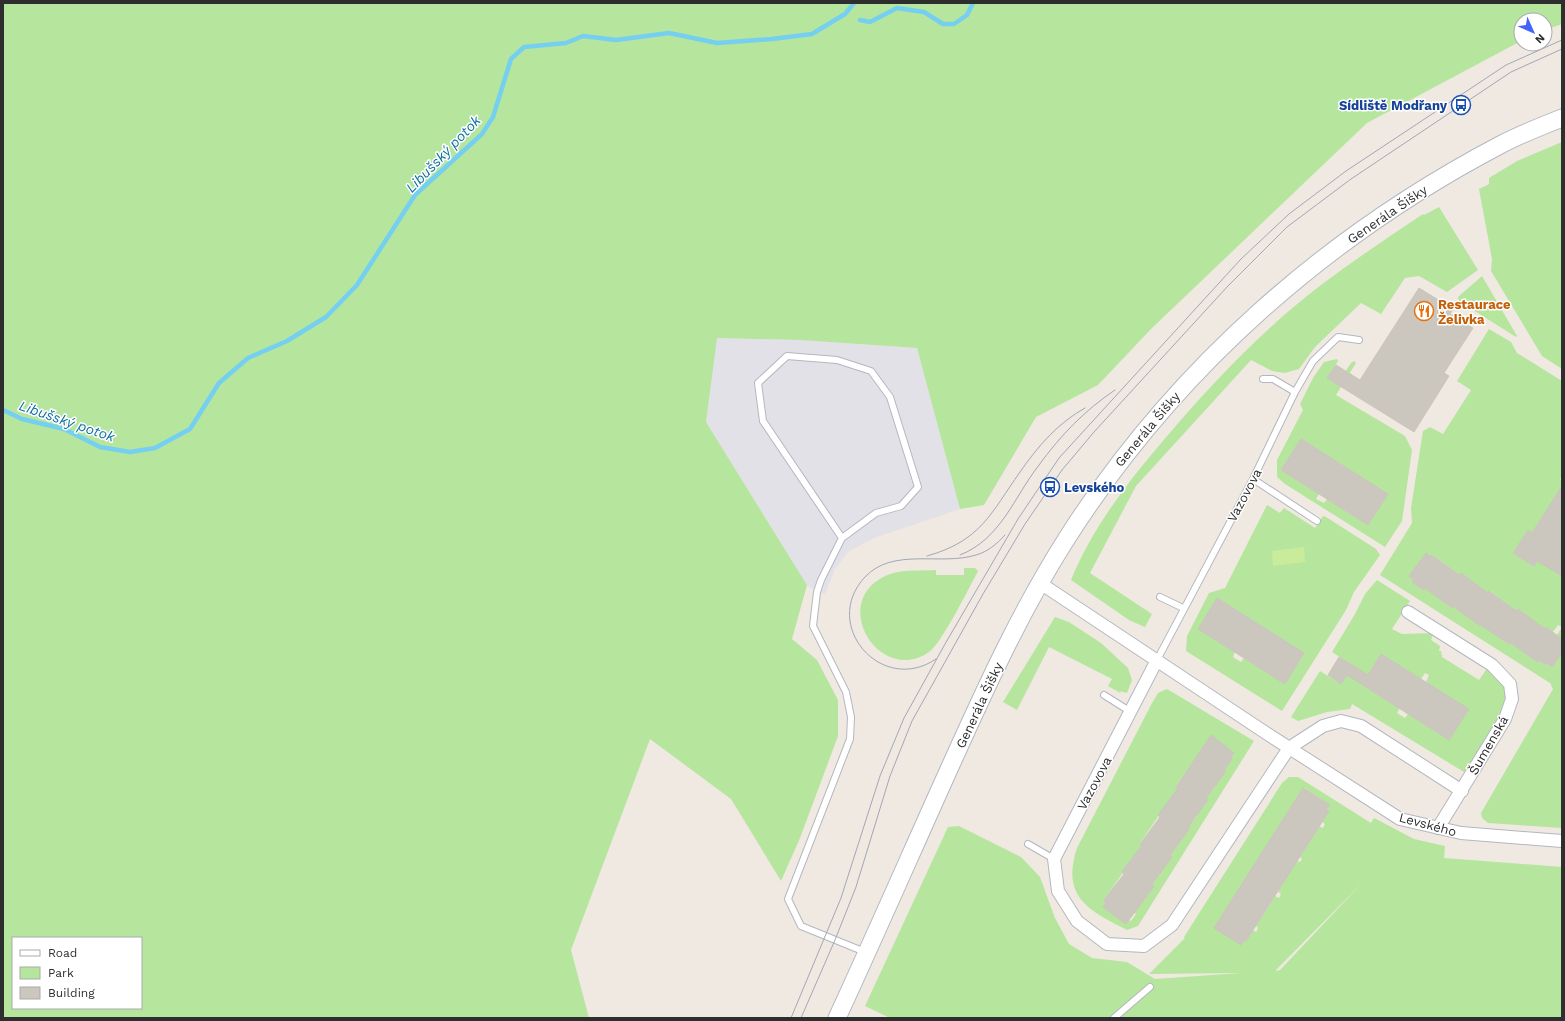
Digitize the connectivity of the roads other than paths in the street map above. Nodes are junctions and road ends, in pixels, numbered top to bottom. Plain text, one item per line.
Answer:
1 (1562, 118) edge
2 (1359, 340) dead end
3 (1263, 379) dead end
4 (1295, 392) junction
5 (1253, 478) junction
6 (1317, 521) dead end
7 (842, 538) junction
8 (1040, 583) junction
9 (1160, 597) dead end
10 (1183, 608) junction
11 (1408, 612) dead end
12 (1157, 660) junction
13 (1104, 695) dead end
14 (1131, 712) junction
15 (1289, 748) junction
16 (1462, 791) junction
17 (1438, 828) junction
18 (1562, 841) edge
19 (1028, 844) dead end
20 (1054, 859) junction
21 (866, 953) junction
22 (1150, 987) dead end
23 (837, 1018) edge
24 (1114, 1018) edge

1 - 8 main road, Generála Šišky
2 - 4 lane, Vazovova
3 - 4 lane
4 - 5 lane, Vazovova
5 - 6 lane
5 - 10 lane, Vazovova
7 - 7 lane
7 - 21 lane
8 - 12 street, Levského
8 - 21 main road, Generála Šišky
9 - 10 lane
10 - 12 lane, Vazovova
11 - 16 street, Šumenská
12 - 14 street, Vazovova
12 - 15 street, Levského
13 - 14 lane
14 - 20 street, Vazovova
15 - 16 street
15 - 17 street, Levského
15 - 20 street
16 - 17 street, Šumenská
17 - 18 street, Levského
19 - 20 lane
21 - 23 main road, Generála Šišky
22 - 24 lane

